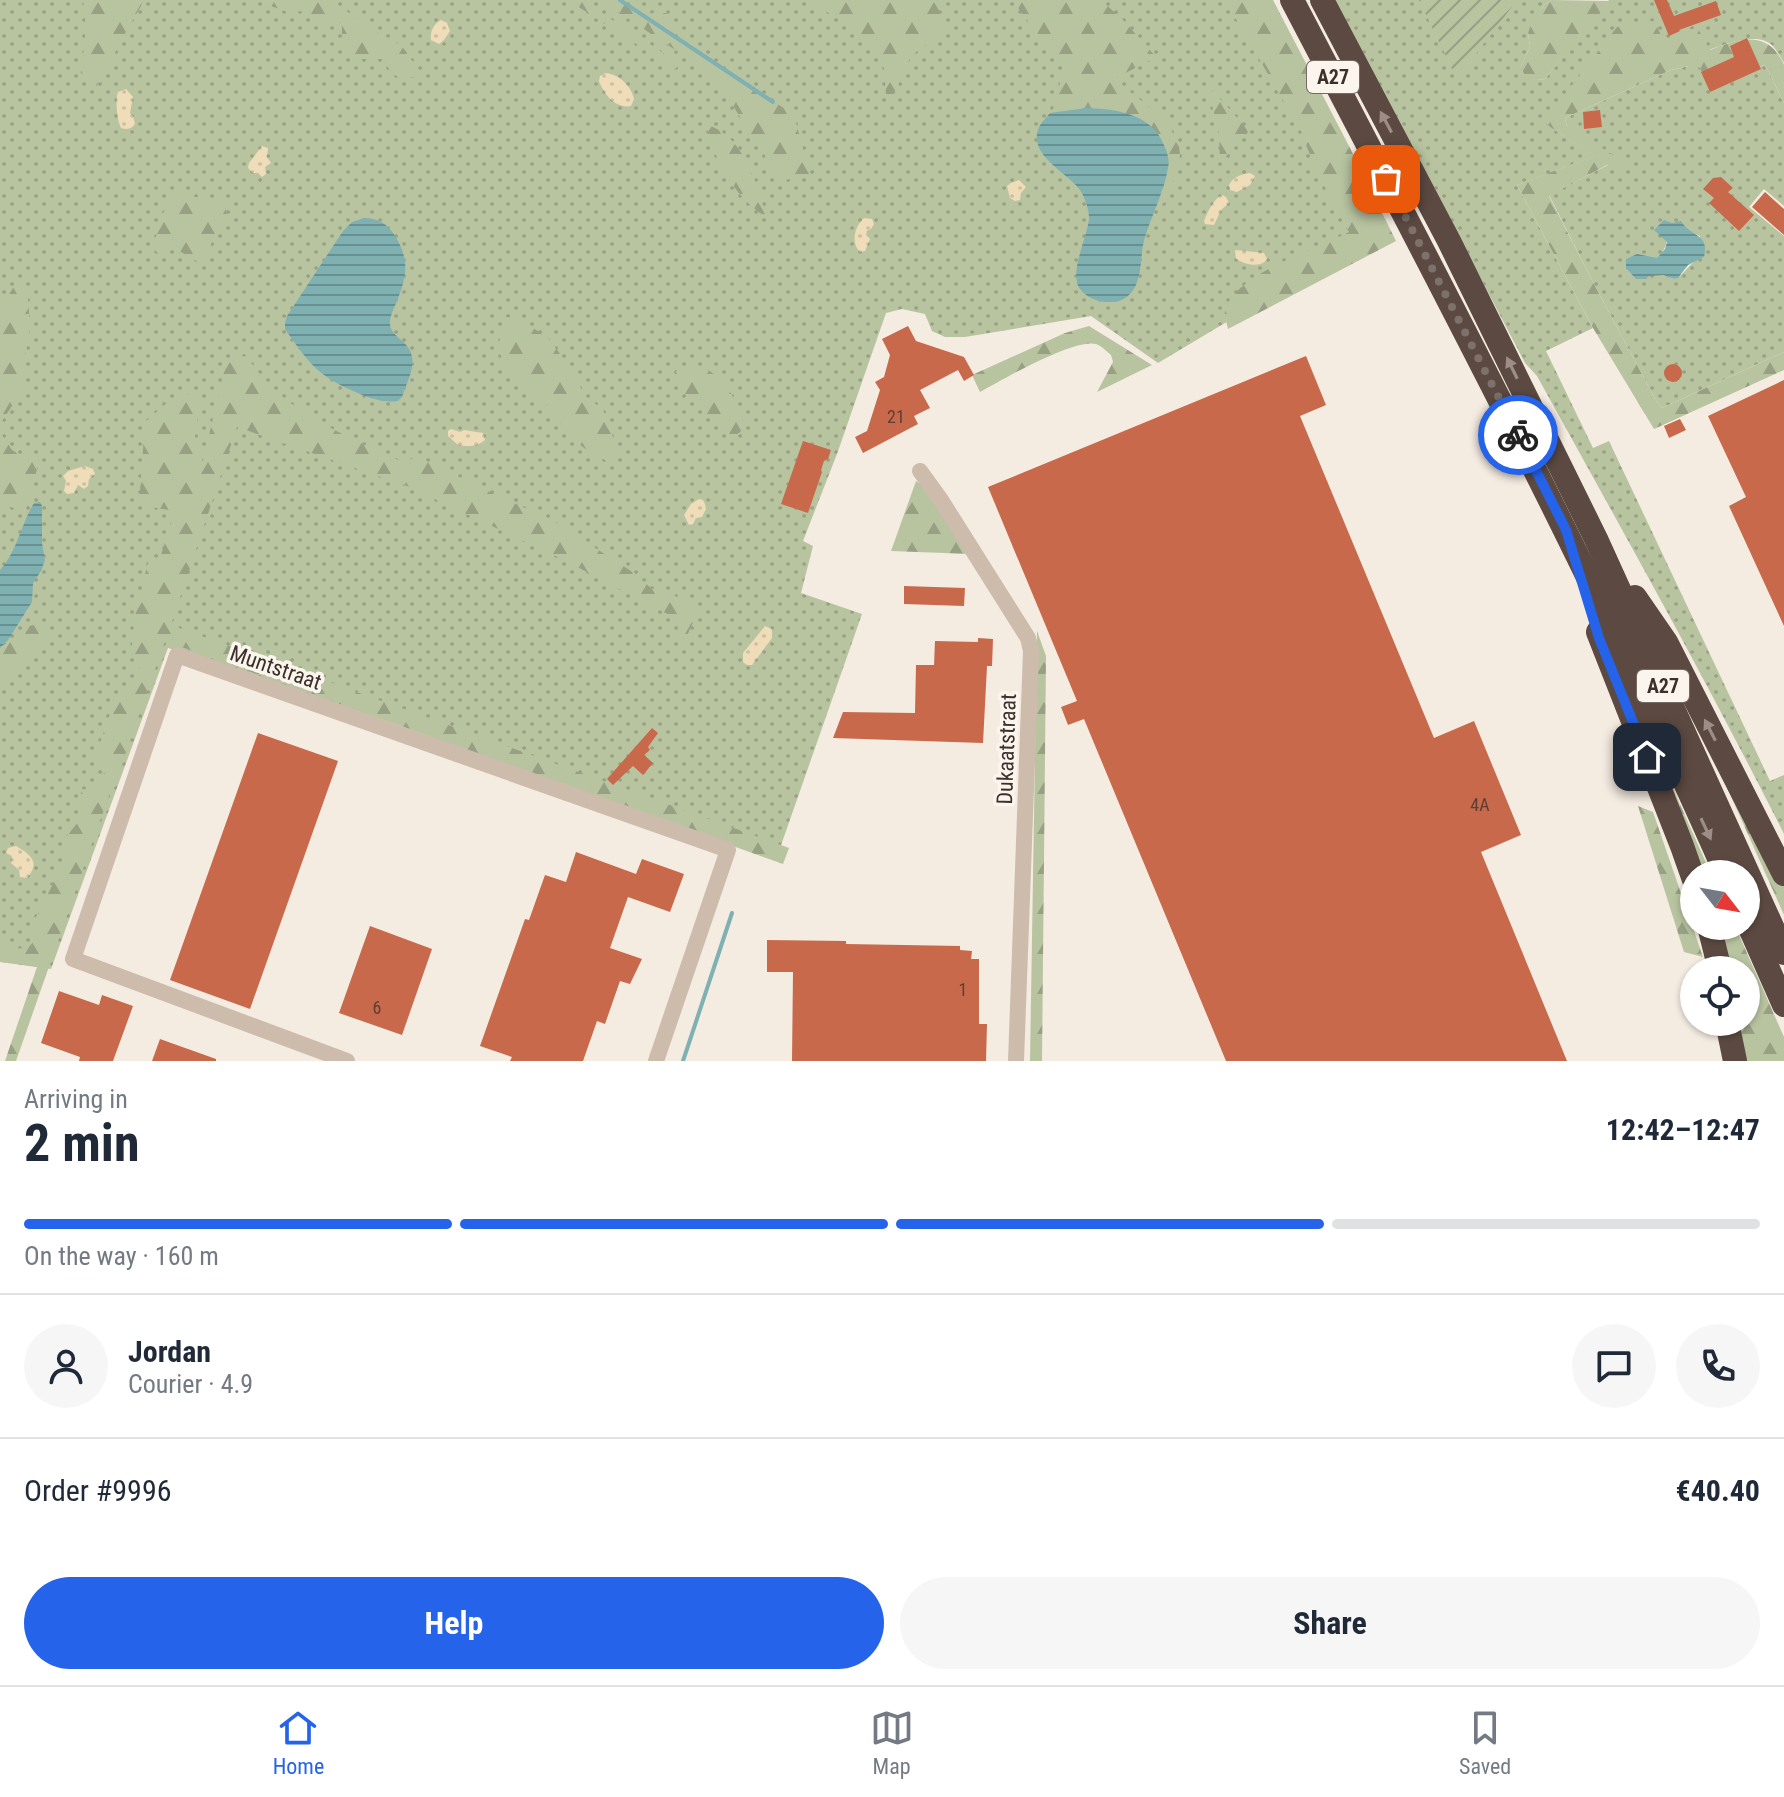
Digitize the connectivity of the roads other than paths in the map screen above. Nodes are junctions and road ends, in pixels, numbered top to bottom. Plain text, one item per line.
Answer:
1 (1292, 0) edge
2 (1322, 0) edge
3 (920, 471) dead end
4 (1566, 530) junction
5 (1596, 539) junction
6 (1687, 860) edge
7 (1719, 860) edge
8 (1784, 874) edge
9 (1755, 940) edge
10 (1784, 953) edge
11 (1784, 1005) edge
12 (1730, 1036) edge
13 (347, 1061) edge
14 (656, 1061) edge
15 (1016, 1061) edge
16 (1735, 1061) edge

1 - 4 highway, A27
5 -> 2 highway, A27
3 - 15 street, Dukaatstraat
4 - 6 highway, A27
4 -> 7 highway, A27
8 -> 5 highway, A27
5 - 10 highway, A27
9 - 11 highway
12 - 16 highway
13 - 14 street, Muntstraat

